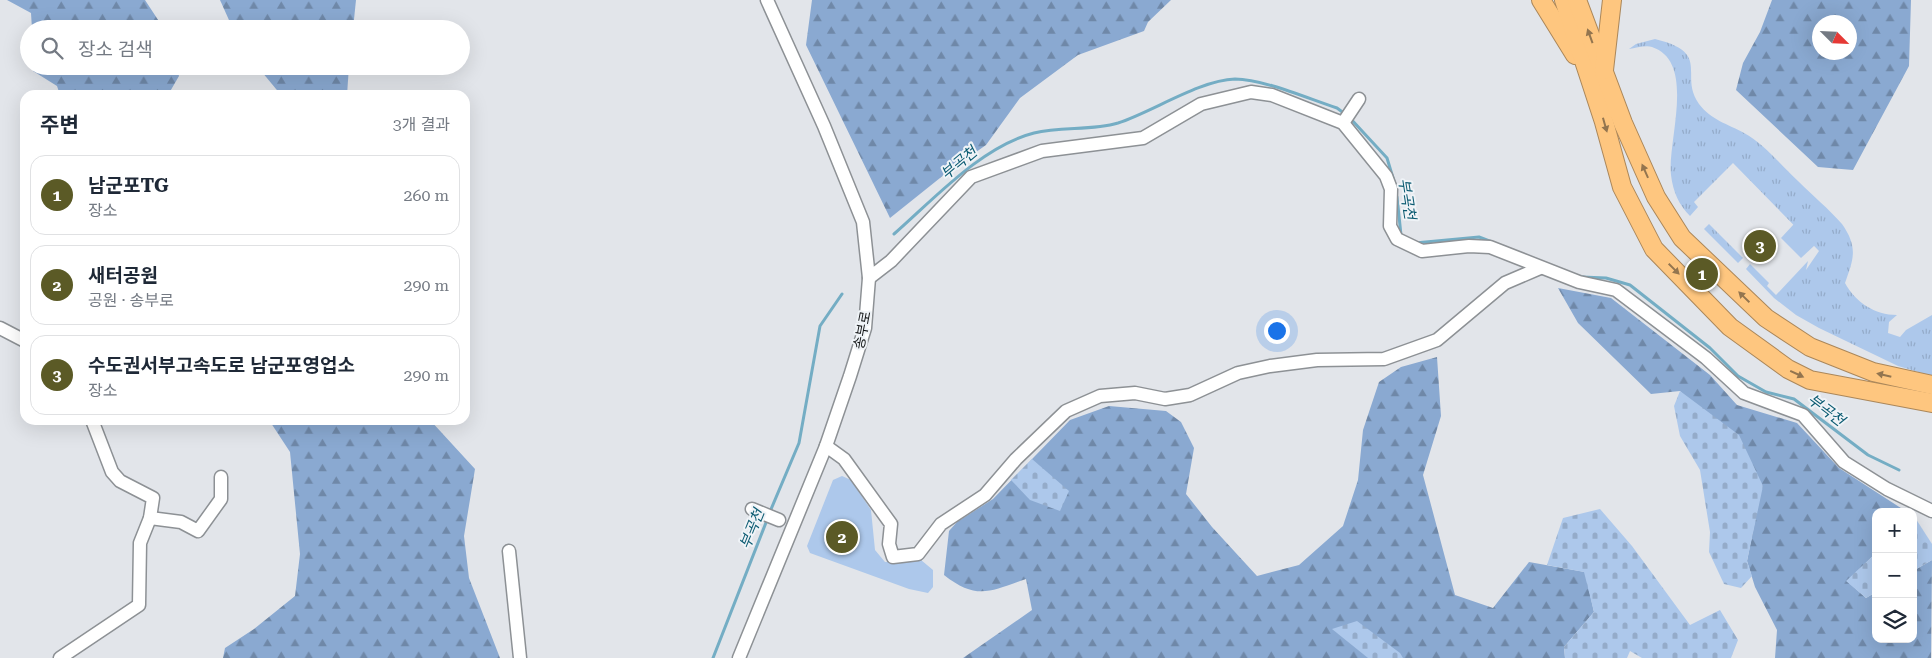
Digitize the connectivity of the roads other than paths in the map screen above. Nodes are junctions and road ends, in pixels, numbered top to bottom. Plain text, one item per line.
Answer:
1 (767, 0) edge
2 (1541, 0) edge
3 (1564, 0) edge
4 (1577, 0) edge
5 (1612, 0) edge
6 (1597, 76) junction
7 (1359, 99) dead end
8 (1343, 123) junction
9 (1540, 268) junction
10 (869, 278) junction
11 (0, 328) edge
12 (20, 338) edge
13 (1932, 386) edge
14 (1932, 403) edge
15 (94, 425) edge
16 (826, 446) junction
17 (221, 478) dead end
18 (752, 509) dead end
19 (1932, 511) edge
20 (150, 518) junction
21 (779, 520) dead end
22 (509, 551) dead end
23 (60, 658) edge
24 (520, 658) edge
25 (740, 658) edge

1 - 10 street, 송부로
2 - 6 highway
3 - 6 highway
6 -> 4 highway
5 - 6 highway
13 -> 6 highway
6 -> 14 highway
7 - 8 street
8 - 9 street
8 - 10 street
9 - 16 street
9 - 19 street
10 - 16 street, 송부로
11 - 12 street
15 - 20 street
16 - 25 street, 송부로
17 - 20 street
18 - 21 street
20 - 23 street
22 - 24 street

